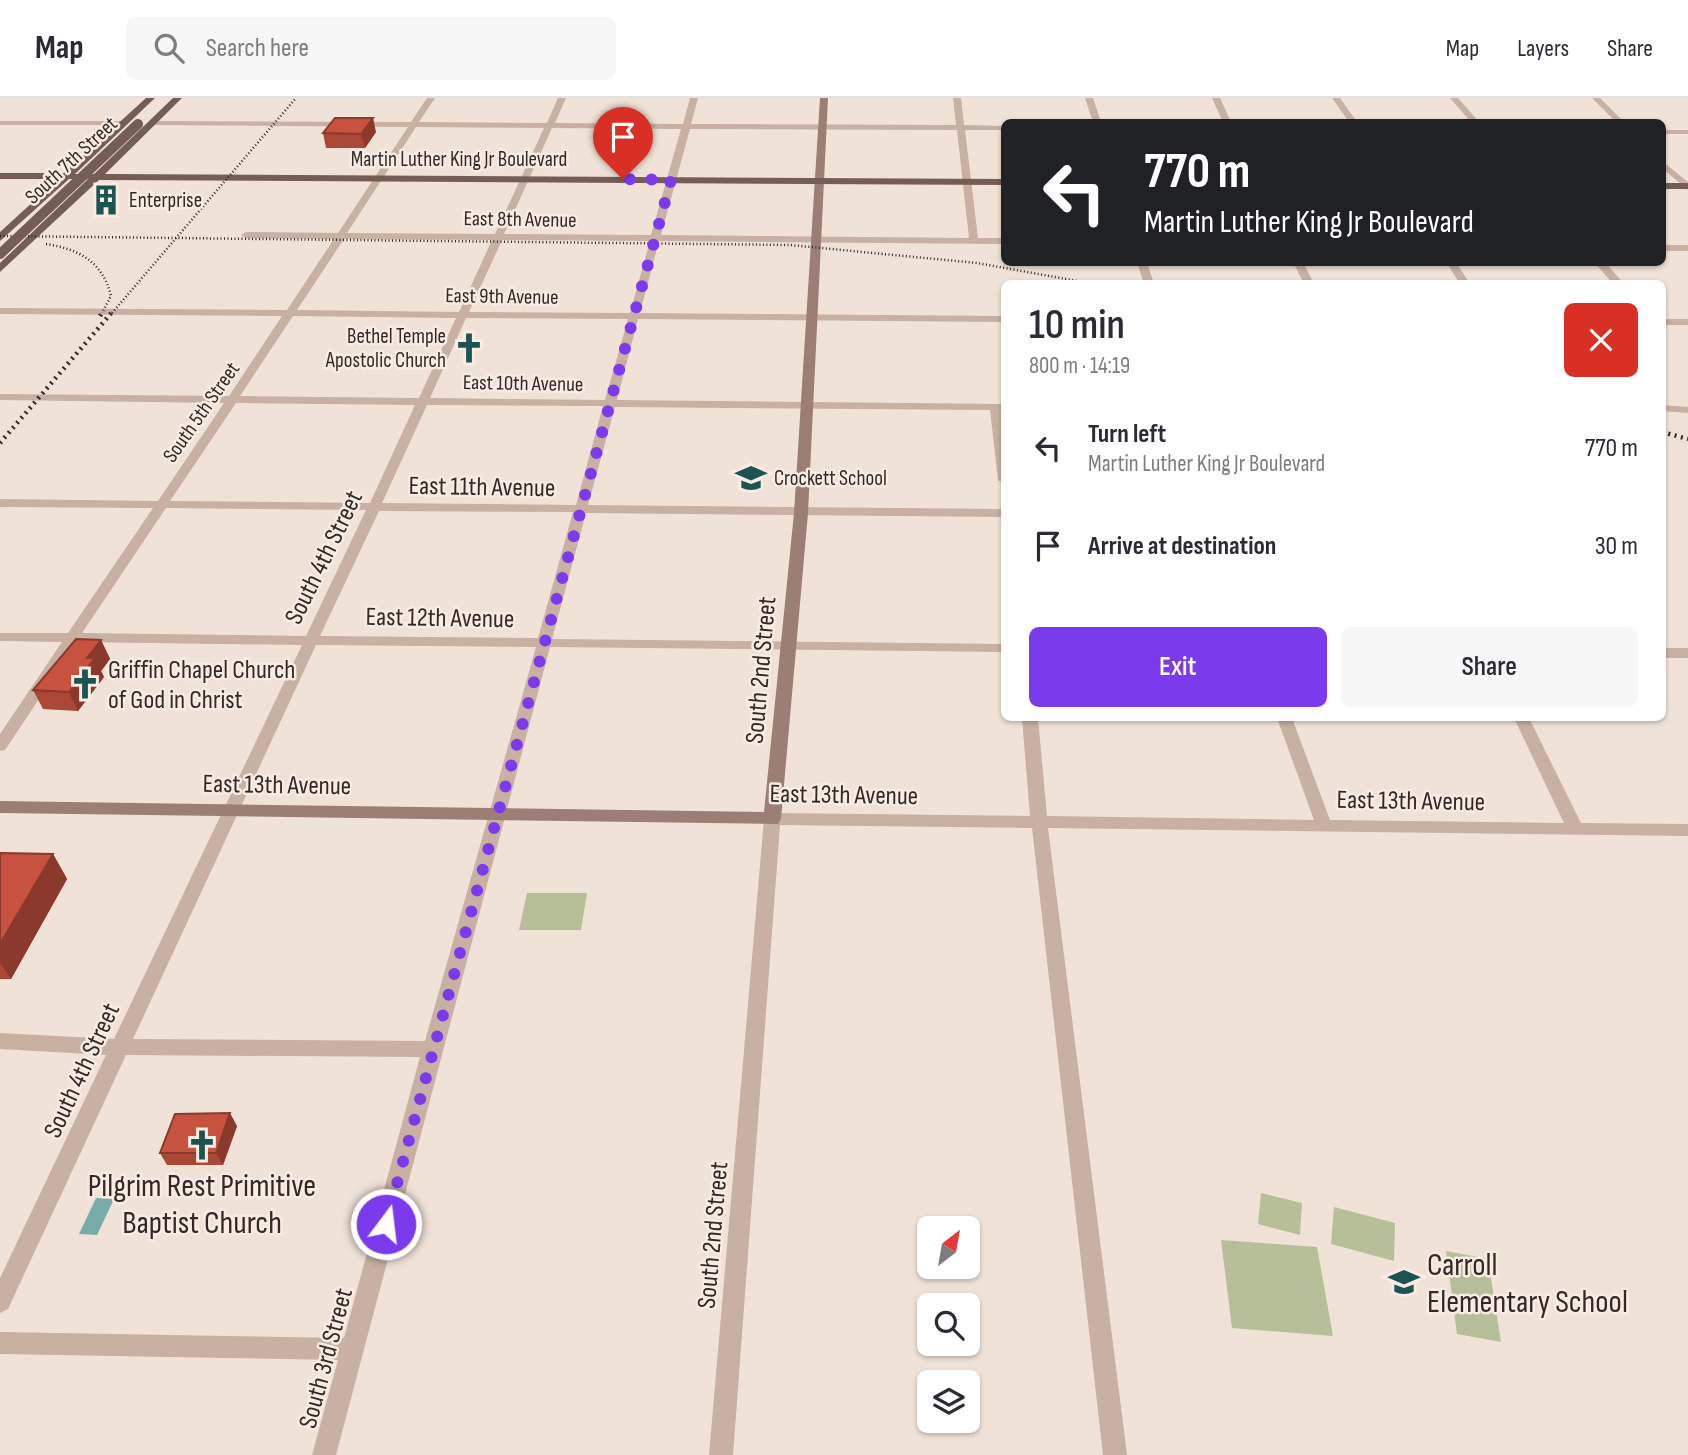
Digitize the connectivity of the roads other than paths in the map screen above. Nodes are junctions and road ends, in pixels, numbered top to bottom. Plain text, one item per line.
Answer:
1 (151, 98) edge
2 (166, 98) edge
3 (178, 98) edge
4 (431, 98) edge
5 (562, 98) edge
6 (694, 98) edge
7 (824, 98) edge
8 (957, 98) edge
9 (1089, 98) edge
10 (1216, 98) edge
11 (1336, 98) edge
12 (1454, 98) edge
13 (1596, 98) edge
14 (1096, 119) edge
15 (1226, 119) edge
16 (1351, 119) edge
17 (1472, 119) edge
18 (1617, 119) edge
19 (124, 123) junction
20 (151, 123) junction
21 (1, 124) edge
22 (414, 125) junction
23 (549, 126) junction
24 (687, 126) junction
25 (823, 127) junction
26 (961, 127) junction
27 (1001, 128) edge
28 (1666, 132) edge
29 (1688, 132) edge
30 (1666, 167) edge
31 (0, 176) edge
32 (67, 176) junction
33 (96, 176) junction
34 (377, 178) junction
35 (525, 179) junction
36 (671, 180) junction
37 (820, 181) junction
38 (967, 182) junction
39 (1001, 182) edge
40 (1666, 186) edge
41 (1688, 186) edge
42 (246, 235) dead end
43 (339, 236) junction
44 (0, 238) edge
45 (496, 238) junction
46 (655, 239) junction
47 (817, 239) junction
48 (974, 240) junction
49 (1001, 241) edge
50 (1666, 248) edge
51 (1688, 248) edge
52 (0, 254) edge
53 (1603, 266) edge
54 (0, 269) edge
55 (1615, 280) edge
56 (0, 311) edge
57 (289, 313) junction
58 (462, 315) junction
59 (634, 316) junction
60 (812, 317) junction
61 (1001, 319) edge
62 (1666, 322) edge
63 (1688, 323) edge
64 (0, 397) edge
65 (235, 399) junction
66 (423, 401) junction
67 (610, 403) junction
68 (809, 405) junction
69 (1000, 407) edge
70 (1666, 408) edge
71 (1688, 410) edge
72 (1001, 425) edge
73 (0, 503) edge
74 (160, 505) junction
75 (374, 507) junction
76 (581, 510) junction
77 (801, 513) junction
78 (1001, 513) edge
79 (0, 637) edge
80 (72, 638) junction
81 (310, 640) junction
82 (544, 643) junction
83 (788, 646) junction
84 (1001, 649) edge
85 (1666, 653) edge
86 (1688, 653) edge
87 (1030, 721) edge
88 (1286, 721) edge
89 (1523, 721) edge
90 (0, 746) edge
91 (0, 807) edge
92 (229, 809) junction
93 (497, 813) junction
94 (772, 819) junction
95 (1039, 822) junction
96 (1324, 826) junction
97 (1575, 828) junction
98 (1688, 830) edge
99 (0, 1041) edge
100 (118, 1047) junction
101 (432, 1049) junction
102 (0, 1302) edge
103 (0, 1343) edge
104 (353, 1349) junction
105 (324, 1455) edge
106 (721, 1455) edge
107 (1115, 1455) edge

1 - 19 main road
2 - 52 main road, South 7th Street, bridge
3 - 20 main road
4 - 22 street, South 5th Street
5 - 23 street, South 4th Street
6 - 24 street, South 3rd Street
7 - 25 street, South 2nd Street
8 - 26 street
9 - 14 street
10 - 15 street
11 - 16 street
12 - 17 street
13 - 18 street
19 - 21 street
19 - 32 main road
20 - 22 street
20 - 33 main road
22 - 23 street
22 - 34 street, South 5th Street
23 - 24 street
23 - 35 street, South 4th Street
24 - 25 street
24 - 36 street, South 3rd Street
25 - 26 street
25 - 37 street, South 2nd Street
26 - 27 street
26 - 38 street
28 - 29 street
30 - 41 street
31 - 32 main road, Martin Luther King Jr Boulevard
32 - 33 main road, Martin Luther King Jr Boulevard
32 - 44 main road
33 - 34 main road, Martin Luther King Jr Boulevard
33 - 54 main road
34 - 35 main road, Martin Luther King Jr Boulevard
34 - 43 street, South 5th Street
35 - 36 main road, Martin Luther King Jr Boulevard
35 - 45 street, South 4th Street
36 - 37 main road, Martin Luther King Jr Boulevard
36 - 46 street, South 3rd Street
37 - 38 main road, Martin Luther King Jr Boulevard
37 - 47 street, South 2nd Street
38 - 39 main road, Martin Luther King Jr Boulevard
38 - 48 street
40 - 41 main road
42 - 43 street, East 8th Avenue
43 - 45 street, East 8th Avenue
43 - 57 street, South 5th Street
45 - 46 street, East 8th Avenue
45 - 58 street, South 4th Street
46 - 47 street, East 8th Avenue
46 - 59 street, South 3rd Street
47 - 48 street, East 8th Avenue
47 - 60 street, South 2nd Street
48 - 49 street, East 8th Avenue
50 - 51 street
53 - 55 street
56 - 57 street, East 9th Avenue
57 - 58 street, East 9th Avenue
57 - 65 street, South 5th Street
58 - 59 street, East 9th Avenue
58 - 66 street, South 4th Street
59 - 60 street, East 9th Avenue
59 - 67 street, South 3rd Street
60 - 61 street, East 9th Avenue
60 - 68 street, South 2nd Street
62 - 63 street
64 - 65 street, East 10th Avenue
65 - 66 street, East 10th Avenue
65 - 74 street, South 5th Street
66 - 67 street, East 10th Avenue
66 - 75 street, South 4th Street
67 - 68 street, East 10th Avenue
67 - 76 street, South 3rd Street
68 - 69 street, East 10th Avenue
68 - 77 street, South 2nd Street
69 - 72 street
70 - 71 street
73 - 74 street, East 11th Avenue
74 - 75 street, East 11th Avenue
74 - 80 street, South 5th Street
75 - 76 street, East 11th Avenue
75 - 81 street, South 4th Street
76 - 77 street, East 11th Avenue
76 - 82 street, South 3rd Street
77 - 78 street, East 11th Avenue
77 - 83 street, South 2nd Street
79 - 80 street, East 12th Avenue
80 - 81 street, East 12th Avenue
80 - 90 street, South 5th Street
81 - 82 street, East 12th Avenue
81 - 92 street, South 4th Street
82 - 83 street, East 12th Avenue
82 - 93 street, South 3rd Street
83 - 84 street, East 12th Avenue
83 - 94 street, South 2nd Street
85 - 86 street
87 - 95 street
88 - 96 street
89 - 97 street
91 - 92 street, East 13th Avenue
92 - 93 street, East 13th Avenue
92 - 100 street, South 4th Street
93 - 94 street, East 13th Avenue
93 - 101 street, South 3rd Street
94 - 95 street, East 13th Avenue
94 - 106 street, South 2nd Street
95 - 96 street, East 13th Avenue
95 - 107 street
96 - 97 street, East 13th Avenue
97 - 98 street, East 13th Avenue
99 - 100 street
100 - 101 street
100 - 102 street, South 4th Street
101 - 104 street, South 3rd Street
103 - 104 street
104 - 105 street, South 3rd Street

